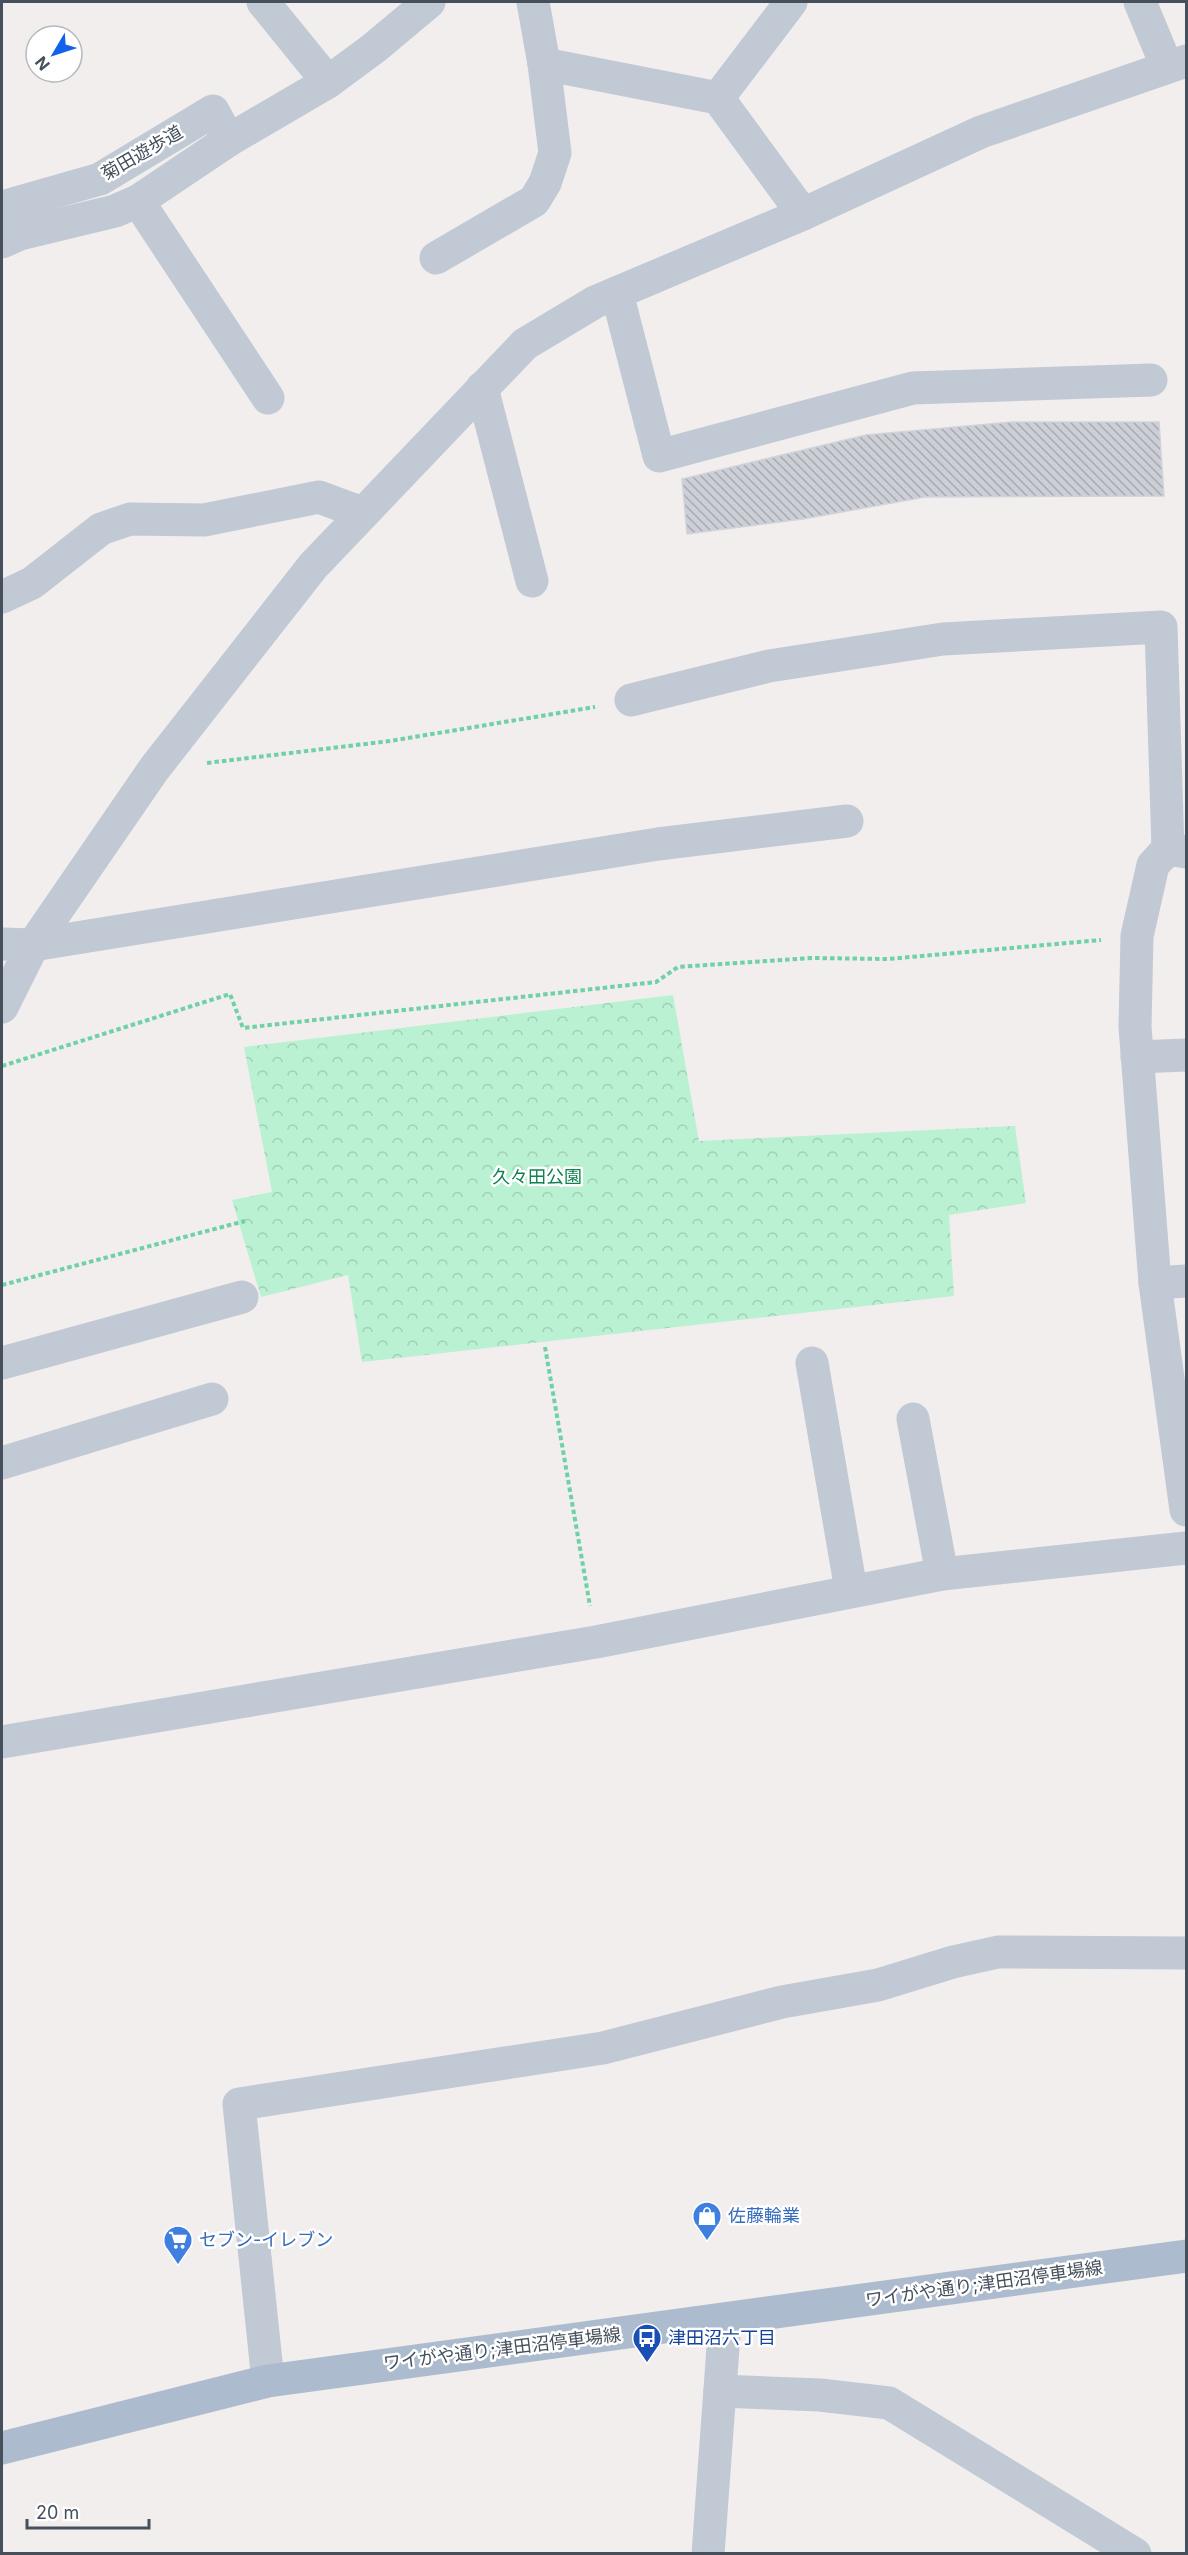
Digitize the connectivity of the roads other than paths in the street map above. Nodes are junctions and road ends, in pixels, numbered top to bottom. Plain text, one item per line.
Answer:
1 (263, 2) edge
2 (429, 2) edge
3 (533, 2) edge
4 (791, 2) edge
5 (1140, 2) edge
6 (544, 63) junction
7 (1177, 64) edge
8 (328, 82) junction
9 (718, 98) junction
10 (229, 140) junction
11 (138, 201) junction
12 (2, 207) edge
13 (802, 214) junction
14 (2, 242) edge
15 (436, 258) dead end
16 (617, 293) junction
17 (1151, 380) dead end
18 (482, 388) junction
19 (268, 398) dead end
20 (362, 513) junction
21 (532, 580) dead end
22 (2, 597) edge
23 (631, 700) road end
24 (847, 821) dead end
25 (1177, 850) edge
26 (17, 945) edge
27 (2, 1007) edge
28 (1186, 1055) edge
29 (1137, 1058) junction
30 (1171, 1282) edge
31 (242, 1298) dead end
32 (2, 1363) edge
33 (812, 1364) dead end
34 (212, 1399) dead end
35 (913, 1419) dead end
36 (2, 1463) edge
37 (1186, 1506) edge
38 (1186, 1548) edge
39 (942, 1574) junction
40 (851, 1590) junction
41 (2, 1742) edge
42 (1186, 1953) edge
43 (1186, 2256) edge
44 (725, 2320) junction
45 (268, 2381) junction
46 (720, 2391) junction
47 (2, 2448) edge
48 (708, 2553) edge
49 (1135, 2553) edge

1 - 8 street
2 - 8 street
3 - 6 street
4 - 9 street
5 - 7 street
6 - 9 street
6 - 15 street
7 - 13 street
8 - 10 street
9 - 13 street
10 - 11 street
10 - 12 street, 菊田遊歩道
11 - 14 street
11 - 19 street
13 - 16 street
16 - 17 street
16 - 18 street
18 - 20 street
18 - 21 street
20 - 22 street
20 - 26 street
23 - 25 street
24 - 26 street
25 - 29 street
26 - 27 street
28 - 29 street
29 - 30 street
30 - 37 street
31 - 32 street
33 - 40 street
34 - 36 street
35 - 39 street
38 - 39 street
39 - 40 street
40 - 41 street
42 - 45 street
43 - 44 main road, ワイがや通り;津田沼停車場線
44 - 45 main road, ワイがや通り;津田沼停車場線
44 - 46 street
45 - 47 main road, ワイがや通り;津田沼停車場線
46 - 48 street
46 - 49 street

